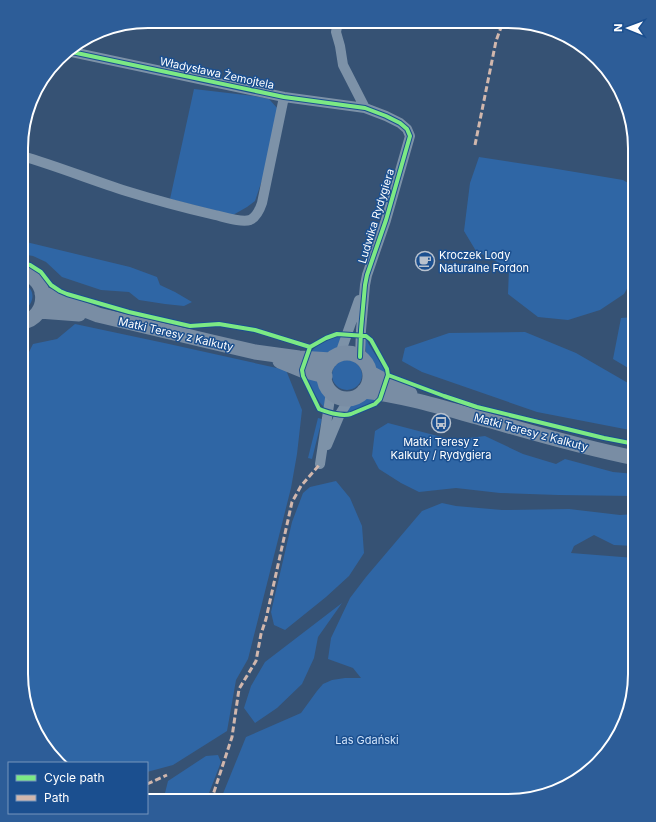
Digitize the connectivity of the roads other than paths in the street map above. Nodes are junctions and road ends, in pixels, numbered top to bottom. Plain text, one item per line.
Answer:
1 (337, 28) edge
2 (75, 53) edge
3 (284, 96) junction
4 (365, 108) junction
5 (28, 158) edge
6 (28, 275) edge
7 (365, 285) junction
8 (42, 293) junction
9 (39, 311) junction
10 (98, 315) junction
11 (28, 320) edge
12 (255, 352) junction
13 (336, 357) junction
14 (360, 357) junction
15 (370, 372) junction
16 (325, 376) junction
17 (364, 391) junction
18 (331, 392) junction
19 (350, 398) junction
20 (428, 404) junction
21 (628, 456) edge

1 - 4 street
2 - 3 street, Władysława Żemojtela
3 - 4 street, Władysława Żemojtela
3 - 5 street
4 - 7 street, Ludwika Rydygiera
6 - 8 street
7 - 13 street, Ludwika Rydygiera
7 - 14 street, Ludwika Rydygiera
8 - 9 street
8 - 10 street, Matki Teresy z Kalkuty
9 - 10 street, Matki Teresy z Kalkuty
9 - 11 street
10 - 12 street, Matki Teresy z Kalkuty
12 - 13 street, Matki Teresy z Kalkuty
12 - 16 street, Matki Teresy z Kalkuty
13 - 14 street
13 - 16 street
14 - 15 street
15 - 17 street
15 - 20 street, Matki Teresy z Kalkuty
16 - 18 street
17 - 19 street
17 - 20 street, Matki Teresy z Kalkuty
18 - 19 street
18 - 19 street
20 - 21 street, Matki Teresy z Kalkuty

